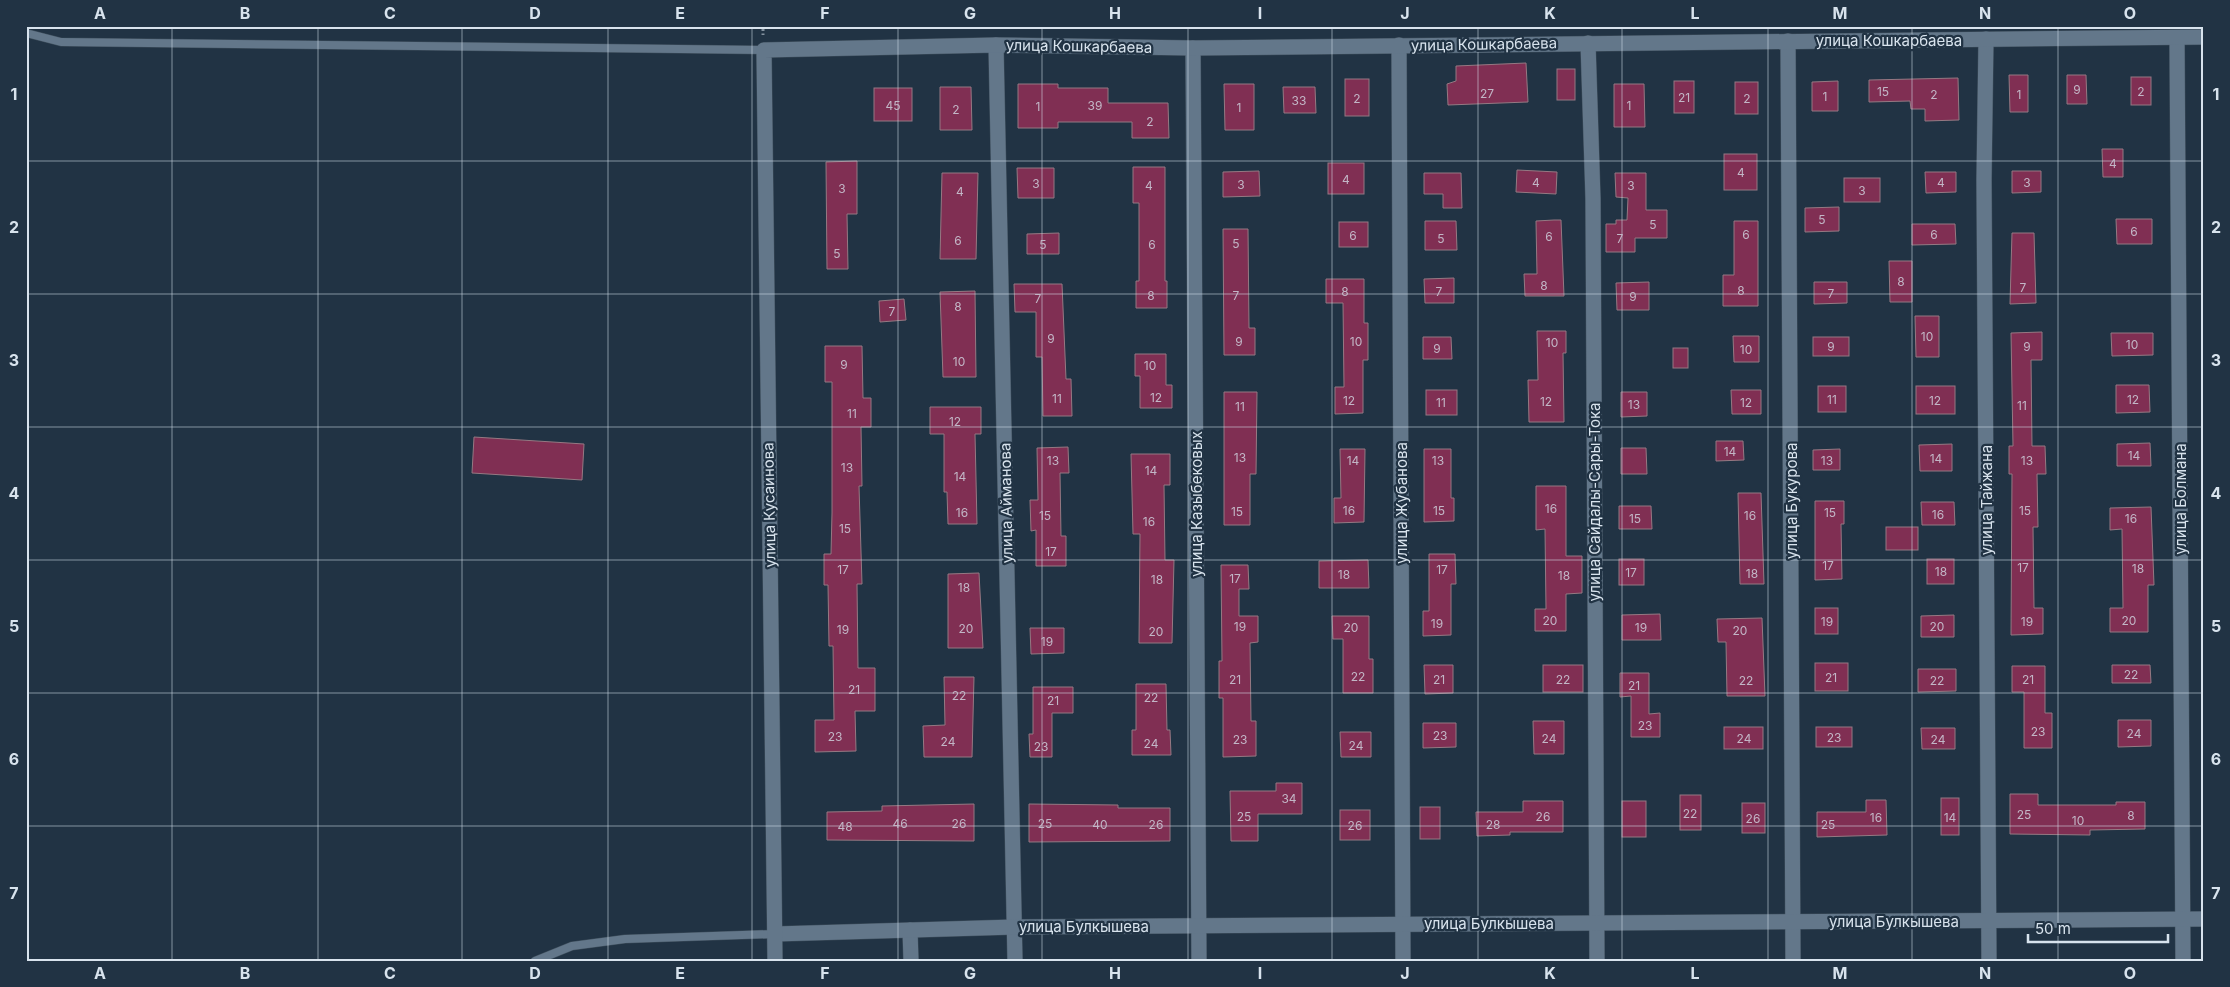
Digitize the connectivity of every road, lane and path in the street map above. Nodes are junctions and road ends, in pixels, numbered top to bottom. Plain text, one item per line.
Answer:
1 (26, 33) edge
2 (2204, 37) edge
3 (2177, 38) junction
4 (1986, 39) junction
5 (1788, 41) junction
6 (1588, 43) junction
7 (996, 45) junction
8 (1399, 45) junction
9 (1193, 48) junction
10 (764, 50) junction
11 (2183, 919) junction
12 (2204, 919) edge
13 (1989, 920) junction
14 (1793, 921) junction
15 (1596, 923) junction
16 (1403, 924) junction
17 (1199, 925) junction
18 (1014, 926) junction
19 (910, 930) junction
20 (775, 934) junction
21 (535, 961) edge
22 (775, 961) edge
23 (911, 961) edge
24 (1015, 961) edge
25 (1199, 961) edge
26 (1403, 961) edge
27 (1597, 961) edge
28 (1793, 961) edge
29 (1989, 961) edge
30 (2184, 961) edge

1 - 10 lane
2 - 3 street, улица Кошкарбаева
3 - 4 street, улица Кошкарбаева
3 - 11 street, улица Болмана
4 - 5 street, улица Кошкарбаева
4 - 13 street, улица Тайжана
5 - 6 street, улица Кошкарбаева
5 - 14 street, улица Букурова
6 - 8 street, улица Кошкарбаева
6 - 15 street, улица Сайдалы-Сары-Тока
7 - 9 street, улица Кошкарбаева
7 - 10 street, улица Кошкарбаева
7 - 18 street, улица Айманова
8 - 9 street, улица Кошкарбаева
8 - 16 street, улица Жубанова
9 - 17 street, улица Казыбековых
10 - 20 street, улица Кусаинова
11 - 12 street, улица Булкышева
11 - 13 street, улица Булкышева
11 - 30 street, улица Болмана
13 - 14 street, улица Булкышева
13 - 29 street, улица Тайжана
14 - 15 street, улица Булкышева
14 - 28 street, улица Букурова
15 - 16 street, улица Булкышева
15 - 27 street, улица Сайдалы-Сары-Тока
16 - 17 street, улица Булкышева
16 - 26 street, улица Жубанова
17 - 18 street, улица Булкышева
17 - 25 street, улица Казыбековых
18 - 19 street, улица Булкышева
18 - 24 street, улица Айманова
19 - 20 street, улица Булкышева
19 - 23 street
20 - 21 lane
20 - 22 street, улица Кусаинова

